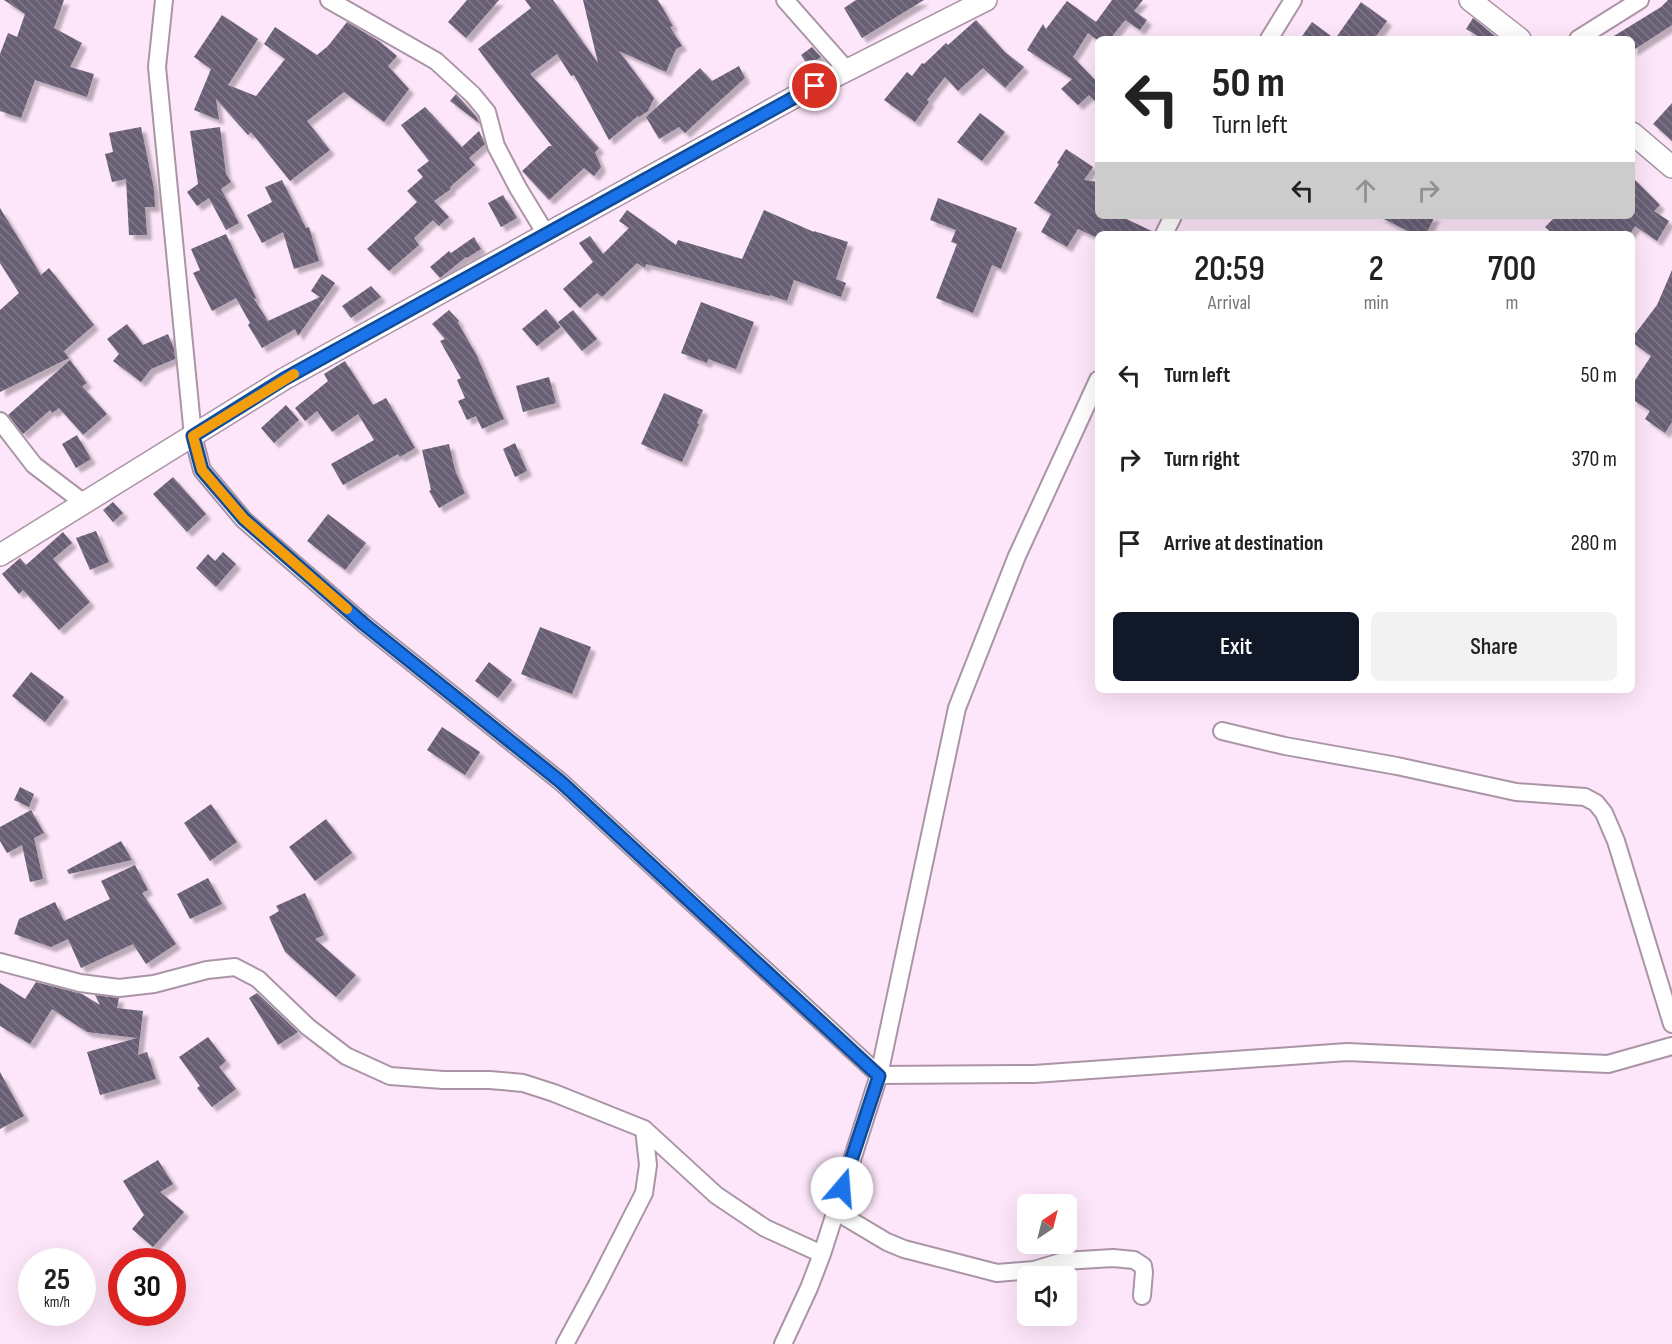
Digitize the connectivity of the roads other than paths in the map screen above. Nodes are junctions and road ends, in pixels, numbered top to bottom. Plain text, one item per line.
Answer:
1 (164, 0) edge
2 (329, 0) edge
3 (785, 0) edge
4 (986, 0) edge
5 (1293, 0) edge
6 (1470, 0) edge
7 (1640, 0) edge
8 (1271, 36) edge
9 (1516, 36) edge
10 (1583, 36) edge
11 (846, 69) junction
12 (1635, 136) edge
13 (1672, 167) edge
14 (546, 234) junction
15 (1095, 387) edge
16 (0, 422) edge
17 (193, 436) junction
18 (84, 503) junction
19 (0, 555) edge
20 (1222, 731) dead end
21 (0, 962) edge
22 (1672, 1024) edge
23 (1672, 1046) edge
24 (879, 1076) junction
25 (644, 1129) junction
26 (835, 1211) junction
27 (822, 1254) junction
28 (1142, 1296) dead end
29 (565, 1344) edge
30 (783, 1344) edge

1 - 17 street
2 - 14 street
3 - 11 street
4 - 11 street
5 - 8 street
6 - 9 street
7 - 10 street
11 - 14 street
12 - 13 street
14 - 17 street
15 - 24 street
16 - 18 street
17 - 18 street
17 - 24 street
18 - 19 street
20 - 22 street
21 - 25 street
23 - 24 street
24 - 26 street
25 - 27 street
25 - 29 street
26 - 27 street
26 - 28 street
27 - 30 street

